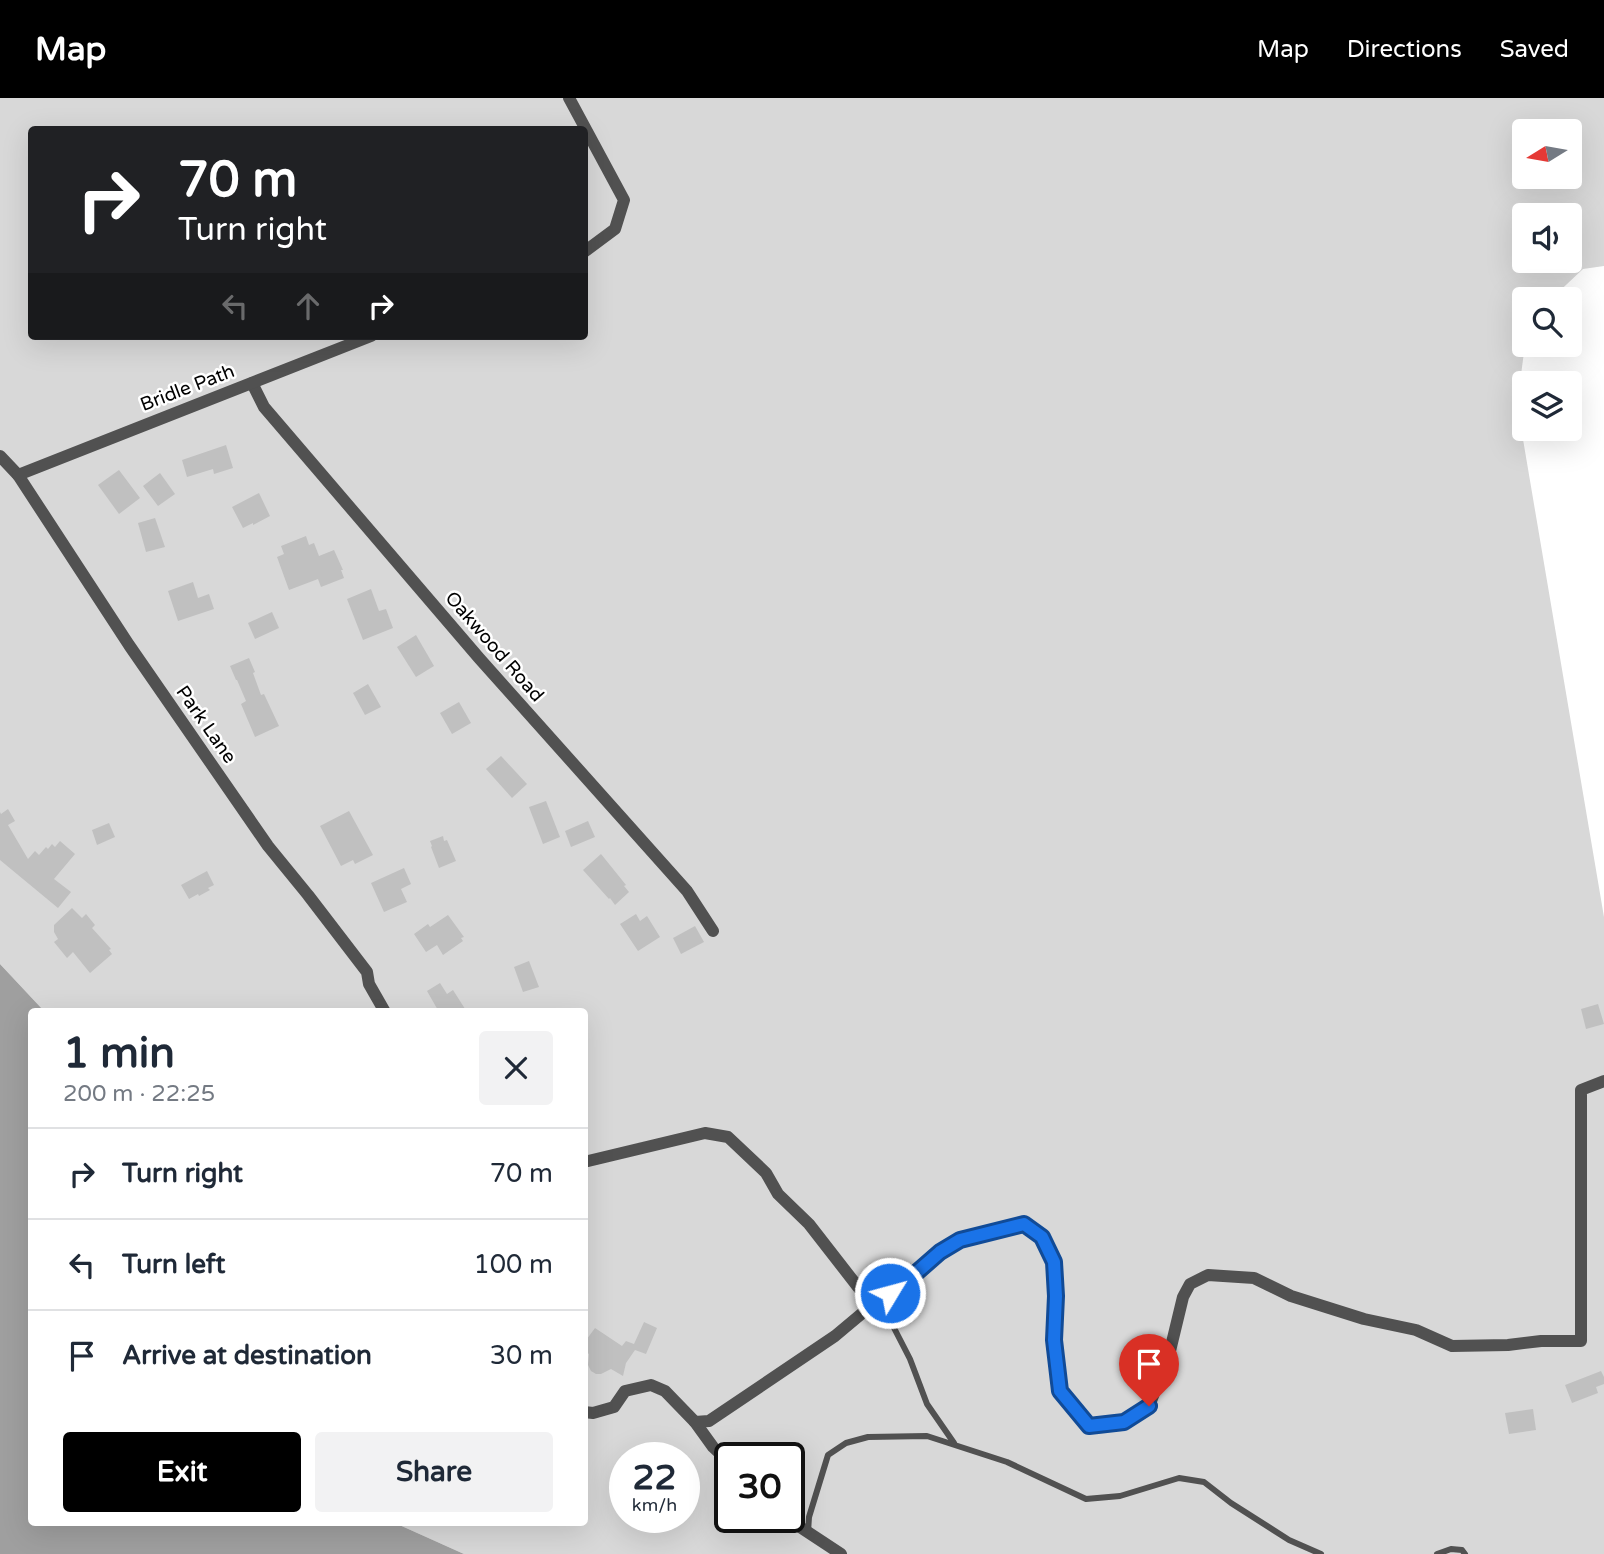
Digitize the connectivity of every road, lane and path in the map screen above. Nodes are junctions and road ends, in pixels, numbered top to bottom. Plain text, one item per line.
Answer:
1 (569, 98) edge
2 (584, 126) edge
3 (588, 133) edge
4 (588, 248) edge
5 (361, 340) edge
6 (252, 383) junction
7 (0, 456) edge
8 (18, 475) junction
9 (713, 932) dead end
10 (383, 1008) edge
11 (1604, 1081) edge
12 (588, 1161) edge
13 (872, 1305) junction
14 (588, 1412) edge
15 (695, 1422) junction
16 (955, 1444) junction
17 (714, 1448) edge
18 (805, 1530) edge
19 (808, 1532) junction
20 (841, 1554) edge
21 (1321, 1554) edge
22 (1437, 1554) edge
23 (1465, 1554) edge

1 - 2 street
3 - 4 street
5 - 6 street, Bridle Path
6 - 8 street, Bridle Path
6 - 9 street, Oakwood Road
7 - 8 street, Park Lane
8 - 10 street, Park Lane
11 - 13 street
12 - 13 street
13 - 15 street
13 - 16 lane
14 - 15 street
15 - 17 street
16 - 19 lane
16 - 21 lane
18 - 19 street
19 - 20 street
22 - 23 lane

